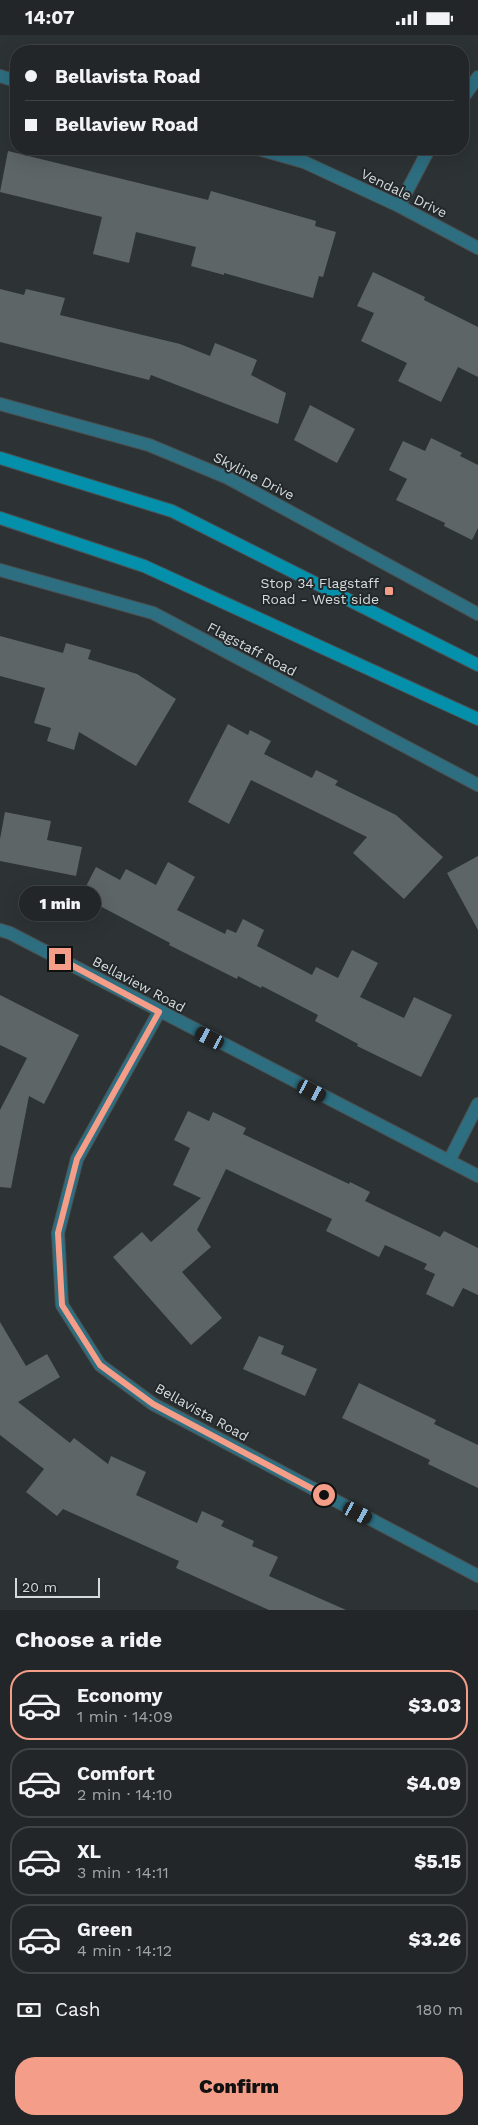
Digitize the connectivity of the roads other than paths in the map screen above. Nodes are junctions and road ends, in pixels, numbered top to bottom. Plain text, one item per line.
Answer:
1 (478, 77) edge
2 (469, 89) edge
3 (279, 155) edge
4 (425, 155) edge
5 (399, 206) junction
6 (478, 248) edge
7 (0, 404) edge
8 (0, 458) edge
9 (0, 518) edge
10 (0, 570) edge
11 (478, 614) edge
12 (478, 665) edge
13 (478, 719) edge
14 (478, 785) edge
15 (0, 931) edge
16 (159, 1012) junction
17 (478, 1103) edge
18 (449, 1161) junction
19 (478, 1176) edge
20 (478, 1576) edge

1 - 2 street
3 - 5 street, Vendale Drive
4 - 5 street
5 - 6 street, Vendale Drive
7 - 11 street, Skyline Drive
8 - 12 main road
9 - 13 main road, Flagstaff Road
10 - 14 street, Flagstaff Road
15 - 16 street, Bellaview Road
16 - 18 street, Bellaview Road
16 - 20 street, Bellavista Road
17 - 18 street
18 - 19 street, Bellaview Road

